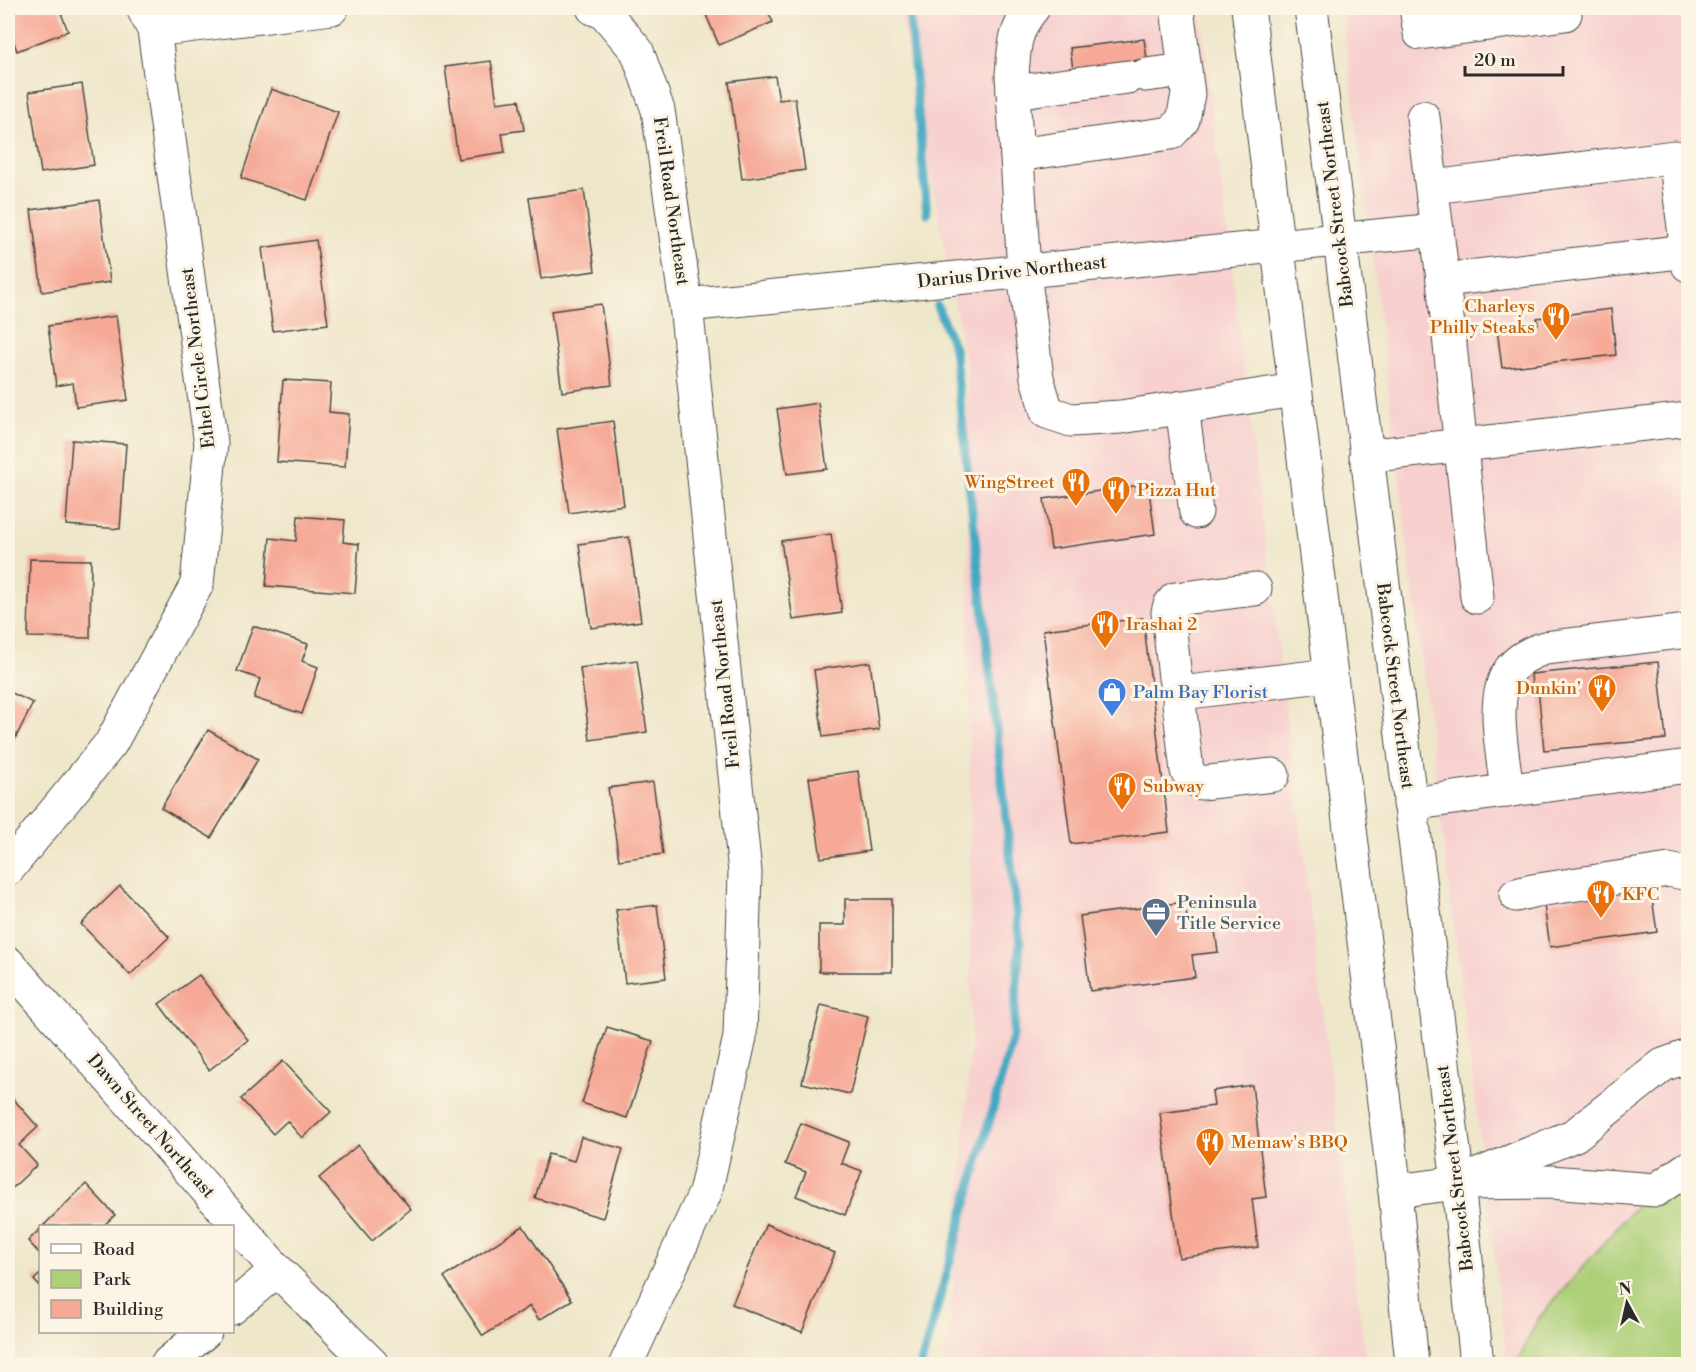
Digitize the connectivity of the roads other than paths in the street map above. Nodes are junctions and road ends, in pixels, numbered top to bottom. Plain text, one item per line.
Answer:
1 (332, 8) edge
2 (593, 8) edge
3 (1033, 8) edge
4 (1177, 8) edge
5 (1248, 8) edge
6 (1311, 8) edge
7 (1416, 8) edge
8 (1564, 8) edge
9 (149, 19) edge
10 (1185, 70) junction
11 (1013, 92) junction
12 (1424, 117) dead end
13 (1017, 155) junction
14 (1432, 188) junction
15 (1437, 230) junction
16 (1339, 239) junction
17 (1276, 245) junction
18 (1688, 258) edge
19 (1024, 271) junction
20 (1443, 280) junction
21 (686, 305) junction
22 (1294, 390) junction
23 (1182, 407) junction
24 (1689, 419) edge
25 (1461, 445) junction
26 (1366, 456) junction
27 (1196, 512) dead end
28 (1255, 589) dead end
29 (1477, 597) dead end
30 (1689, 631) edge
31 (1330, 675) junction
32 (1189, 692) junction
33 (1689, 766) edge
34 (1273, 775) dead end
35 (1507, 791) junction
36 (1410, 804) junction
37 (8, 869) edge
38 (1689, 874) edge
39 (1516, 895) dead end
40 (8, 963) edge
41 (1689, 1056) edge
42 (1689, 1168) edge
43 (1458, 1183) junction
44 (1395, 1191) junction
45 (277, 1270) junction
46 (234, 1306) edge
47 (204, 1333) edge
48 (166, 1365) edge
49 (372, 1365) edge
50 (626, 1365) edge
51 (1412, 1365) edge
52 (1477, 1365) edge

1 - 9 street
2 - 21 street, Freil Road Northeast
3 - 11 street
4 - 10 street
5 - 17 street
6 - 16 street, Babcock Street Northeast
7 - 8 street
9 - 37 street, Ethel Circle Northeast
10 - 11 street
10 - 13 street
11 - 13 street
12 - 14 street
13 - 19 street
14 - 15 street
14 - 18 street
15 - 16 street, Darius Drive Northeast
15 - 20 street
16 - 17 street, Darius Drive Northeast
16 - 26 street, Babcock Street Northeast
17 - 19 street, Darius Drive Northeast
17 - 22 street
18 - 20 street
19 - 21 street, Darius Drive Northeast
19 - 23 street
20 - 25 street
21 - 50 street, Freil Road Northeast
22 - 23 street
22 - 31 street
23 - 27 street
24 - 25 street
25 - 26 street
25 - 29 street
26 - 36 street, Babcock Street Northeast
28 - 32 street
30 - 35 street
31 - 32 street
31 - 44 street
32 - 34 street
33 - 35 street
35 - 36 street
36 - 43 street, Babcock Street Northeast
38 - 39 street
40 - 45 street, Dawn Street Northeast
41 - 43 street
42 - 43 street
43 - 44 street
43 - 52 street, Babcock Street Northeast
44 - 51 street
45 - 46 street
45 - 49 street, Dawn Street Northeast
47 - 48 street

